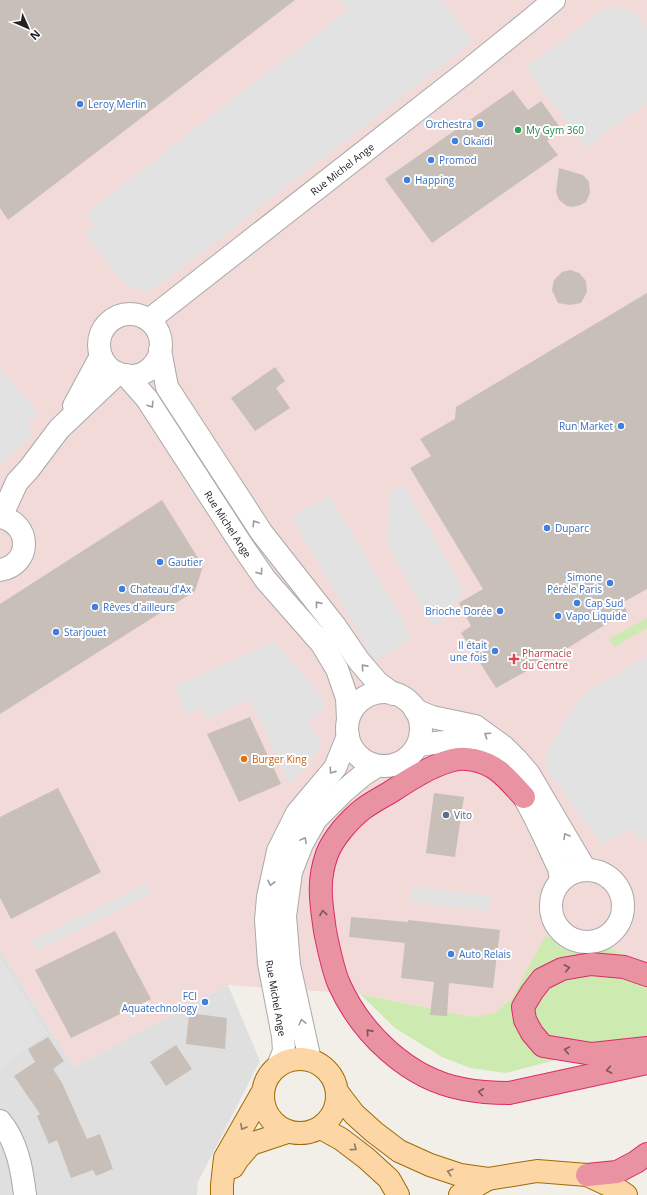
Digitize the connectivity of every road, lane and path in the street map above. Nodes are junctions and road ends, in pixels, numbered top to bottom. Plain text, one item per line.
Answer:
1 (554, 0) edge
2 (564, 0) edge
3 (534, 17) junction
4 (149, 320) junction
5 (160, 350) junction
6 (101, 356) junction
7 (122, 374) junction
8 (65, 423) junction
9 (29, 469) junction
10 (1, 517) edge
11 (22, 531) junction
12 (0, 570) edge
13 (393, 694) junction
14 (415, 710) junction
15 (348, 728) junction
16 (418, 744) junction
17 (378, 766) junction
18 (524, 797) junction
19 (585, 869) junction
20 (561, 880) junction
21 (647, 975) edge
22 (647, 1048) edge
23 (310, 1060) junction
24 (647, 1063) edge
25 (278, 1066) junction
26 (262, 1093) junction
27 (338, 1093) junction
28 (0, 1121) edge
29 (320, 1128) junction
30 (287, 1132) junction
31 (647, 1154) edge
32 (586, 1175) junction
33 (488, 1179) junction
34 (222, 1190) edge
35 (25, 1195) edge
36 (398, 1195) edge
37 (460, 1195) edge
38 (626, 1195) edge

1 - 3 street, Rue Michel Ange
2 - 3 street, Rue Michel Ange
3 - 4 street, Rue Michel Ange
4 - 5 street
4 - 6 street
5 - 7 street
13 -> 5 street
6 - 7 street
6 - 8 street
7 - 8 street
7 -> 15 street, Rue Michel Ange
8 - 9 street
9 - 10 street
9 - 11 street
10 - 11 street
11 - 12 street
13 - 14 street
13 - 15 street
14 - 16 street
19 -> 14 street
15 - 17 street
15 -> 25 street, Rue Michel Ange
16 - 17 street
16 - 18 street
23 -> 17 street, Rue Michel Ange
18 - 20 street
24 -> 18 highway
19 - 20 street
19 - 20 street
22 -> 21 highway
23 - 25 main road
23 - 27 main road
25 - 26 main road
26 - 30 main road
26 -> 34 main road
27 - 29 main road
33 -> 27 main road
28 - 35 street
29 - 30 main road
29 -> 36 main road
30 - 34 main road
31 - 32 highway
32 - 33 main road
32 - 38 main road
33 - 37 main road

